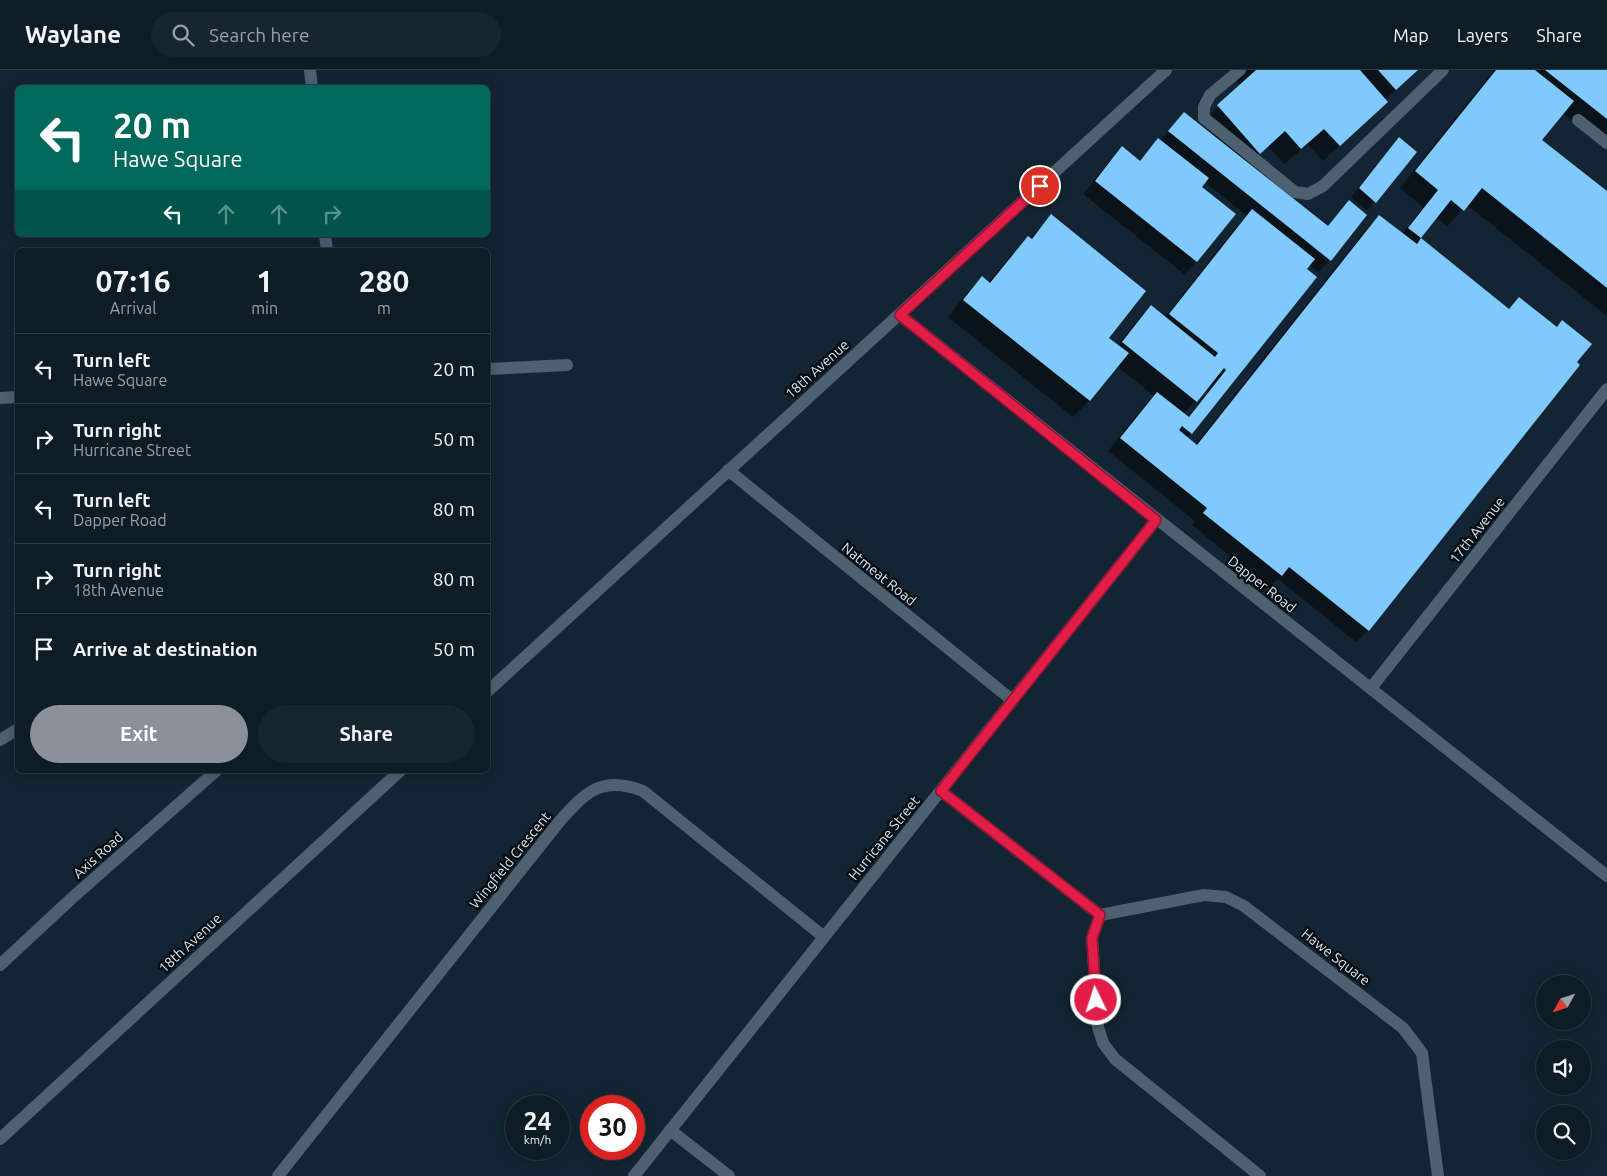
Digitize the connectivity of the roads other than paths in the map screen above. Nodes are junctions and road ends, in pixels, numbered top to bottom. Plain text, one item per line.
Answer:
1 (310, 70) edge
2 (1166, 70) edge
3 (1240, 70) edge
4 (1443, 70) edge
5 (312, 85) edge
6 (1578, 120) dead end
7 (1607, 143) edge
8 (900, 315) junction
9 (567, 365) dead end
10 (490, 369) edge
11 (1607, 390) edge
12 (15, 397) edge
13 (0, 398) edge
14 (728, 470) junction
15 (1156, 520) junction
16 (1371, 688) junction
17 (490, 689) edge
18 (1012, 700) junction
19 (15, 731) edge
20 (0, 740) edge
21 (214, 773) edge
22 (398, 773) edge
23 (941, 791) junction
24 (1607, 876) edge
25 (1100, 915) junction
26 (824, 937) junction
27 (0, 965) edge
28 (670, 1130) junction
29 (0, 1139) edge
30 (278, 1176) edge
31 (634, 1176) edge
32 (729, 1176) edge
33 (1260, 1176) edge
34 (1438, 1176) edge

1 - 5 street
2 - 8 street, 18th Avenue
3 - 4 street
6 - 7 street
8 - 14 street, 18th Avenue
8 - 15 street, Dapper Road
9 - 10 street
11 - 16 street, 17th Avenue
12 - 13 street
14 - 17 street, 18th Avenue
14 - 18 street, Natmeat Road
15 - 16 street, Dapper Road
15 - 18 street, Hurricane Street
16 - 24 street, Dapper Road
18 - 23 street, Hurricane Street
19 - 20 street
21 - 27 street, Axis Road
22 - 29 street, 18th Avenue
23 - 25 street
23 - 26 street, Hurricane Street
25 - 33 street
25 - 34 street, Hawe Square
26 - 28 street, Hurricane Street
26 - 30 street, Wingfield Crescent
28 - 31 street, Hurricane Street
28 - 32 street

